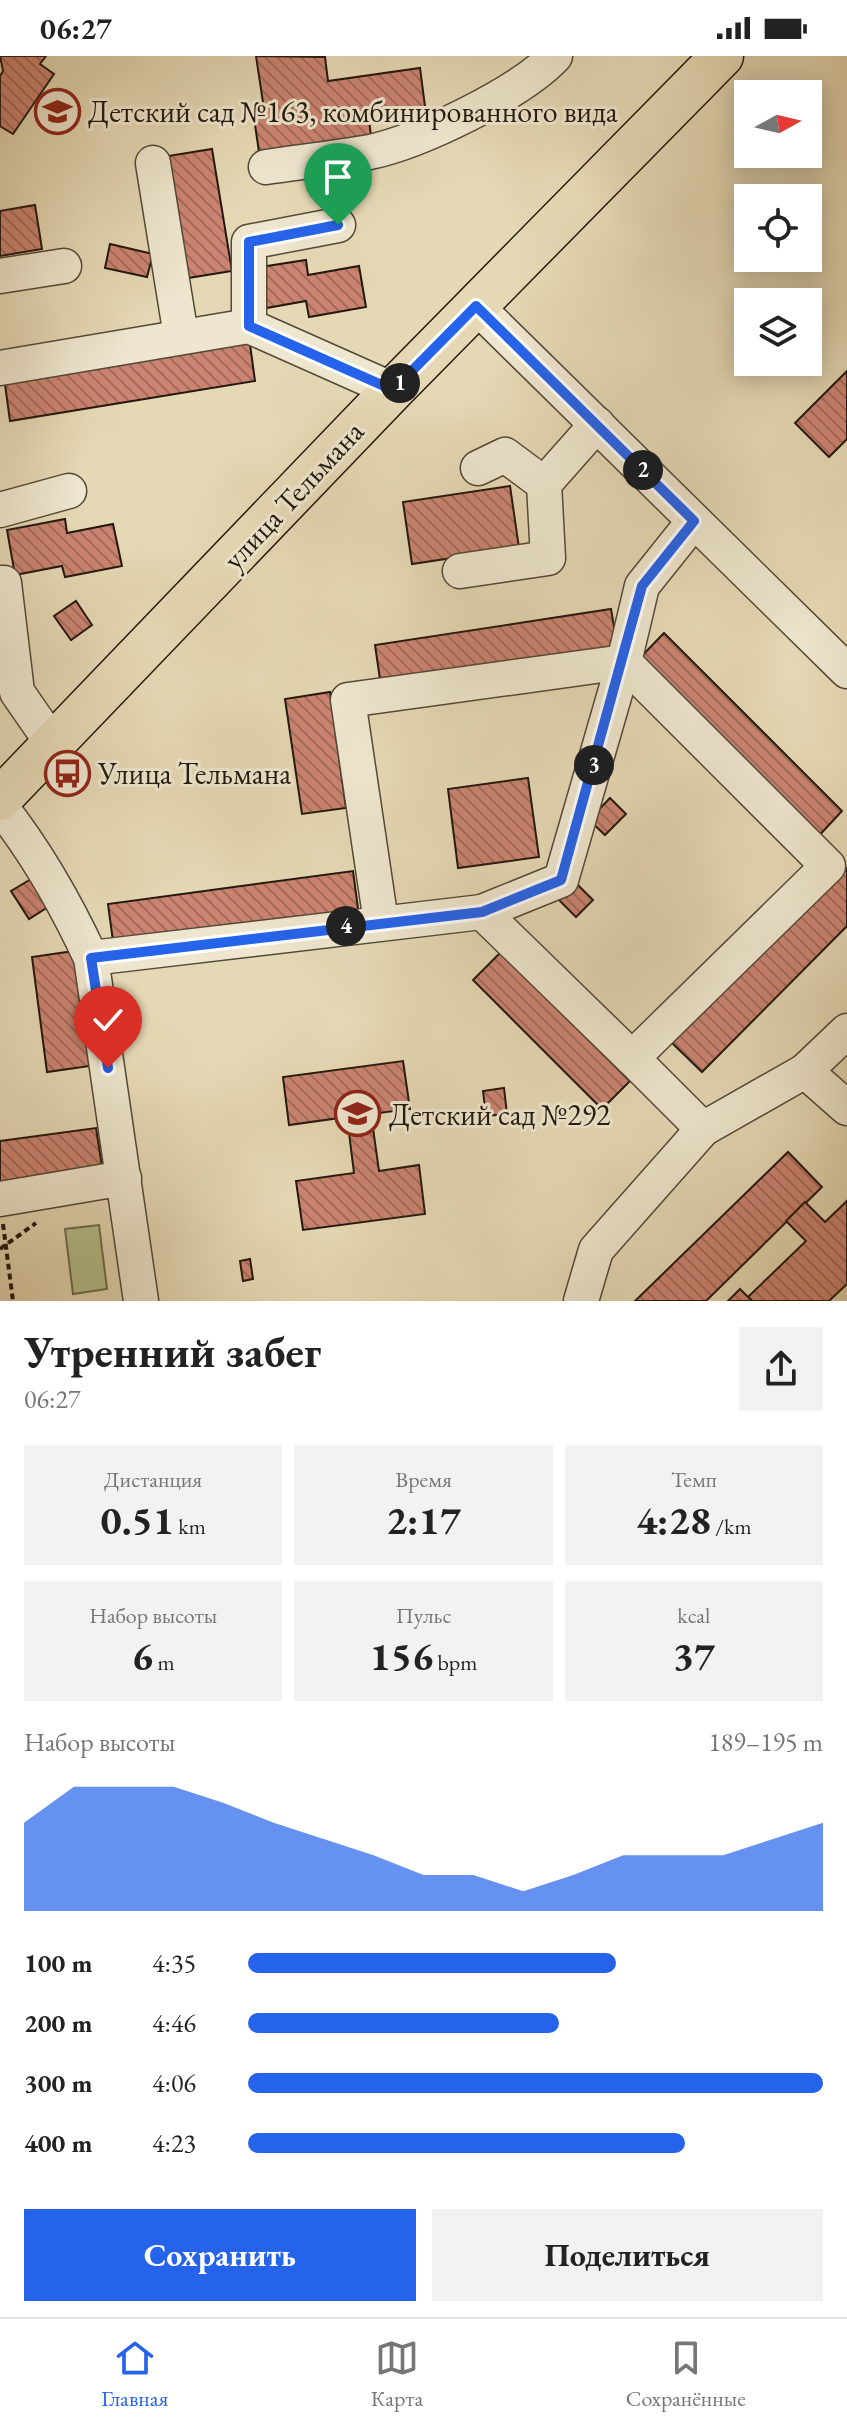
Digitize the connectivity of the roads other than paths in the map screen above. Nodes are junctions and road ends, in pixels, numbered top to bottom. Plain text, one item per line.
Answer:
1 (555, 56) edge
2 (722, 56) edge
3 (153, 163) dead end
4 (266, 167) dead end
5 (338, 225) dead end
6 (64, 266) dead end
7 (0, 276) edge
8 (476, 306) junction
9 (249, 326) junction
10 (181, 336) junction
11 (0, 368) edge
12 (393, 390) junction
13 (597, 424) junction
14 (478, 468) dead end
15 (544, 484) junction
16 (69, 491) dead end
17 (0, 510) edge
18 (694, 521) junction
19 (460, 571) dead end
20 (1, 574) edge
21 (624, 662) junction
22 (847, 671) edge
23 (9, 693) edge
24 (53, 744) junction
25 (0, 799) edge
26 (0, 806) edge
27 (482, 912) junction
28 (381, 922) junction
29 (91, 958) junction
30 (847, 1031) edge
31 (632, 1058) junction
32 (805, 1071) junction
33 (847, 1108) edge
34 (703, 1129) junction
35 (124, 1178) junction
36 (0, 1199) edge
37 (141, 1301) edge
38 (581, 1301) edge

1 - 4 street
2 - 8 main road, улица Тельмана
3 - 10 street
5 - 9 street
6 - 7 street
8 - 12 main road, улица Тельмана
8 - 13 street
9 - 10 street
9 - 12 street
10 - 11 street
12 - 24 main road, улица Тельмана
13 - 15 street
13 - 18 street
14 - 15 street
15 - 19 street
16 - 17 street
18 - 21 street
18 - 22 street
20 - 23 street
21 - 27 street
21 - 28 street
21 - 31 street
23 - 24 street
24 - 25 main road, улица Тельмана
26 - 29 street
27 - 28 street
27 - 31 street
28 - 29 street
29 - 35 street
30 - 32 street
31 - 34 street
32 - 33 street
32 - 34 street
34 - 38 street
35 - 36 street
35 - 37 street

